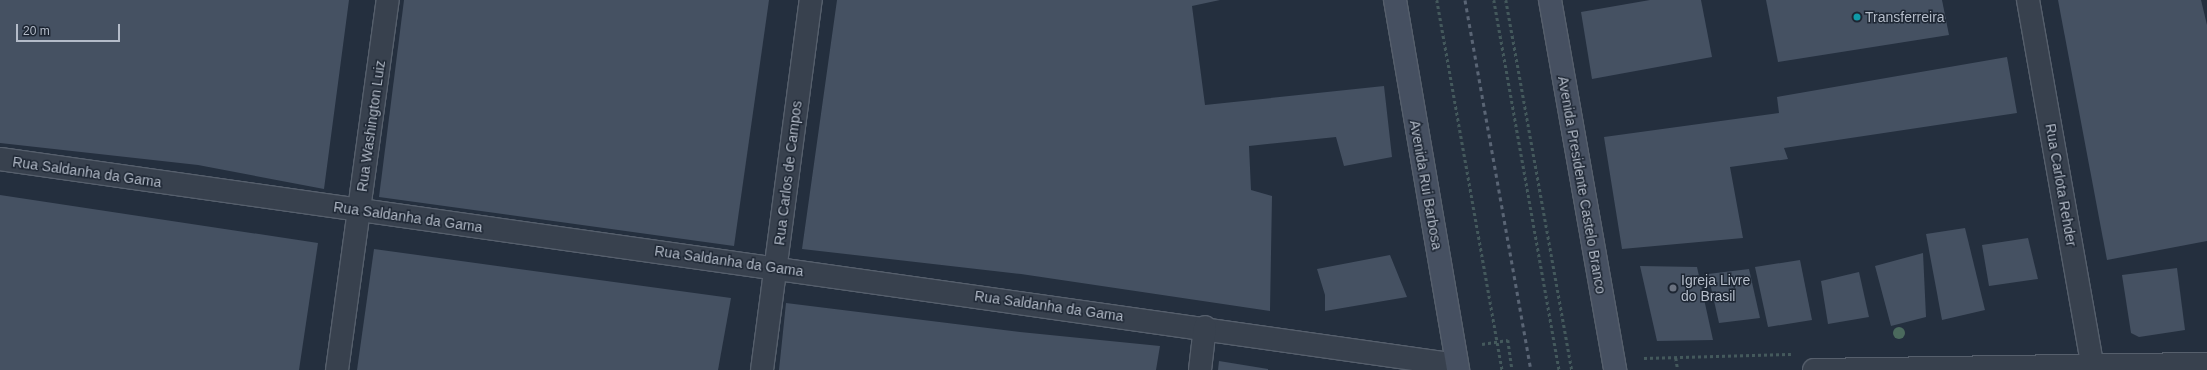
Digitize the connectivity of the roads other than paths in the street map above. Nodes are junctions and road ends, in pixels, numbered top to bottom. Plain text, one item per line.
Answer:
1 (388, 0) edge
2 (811, 0) edge
3 (1395, 0) edge
4 (1550, 0) edge
5 (2028, 0) edge
6 (0, 160) edge
7 (359, 210) junction
8 (776, 268) junction
9 (1206, 327) junction
10 (1456, 361) edge
11 (2207, 364) edge
12 (2092, 367) edge
13 (337, 370) edge
14 (762, 370) edge
15 (1200, 370) edge
16 (1615, 370) edge
17 (1814, 370) edge

1 - 7 street, Rua Washington Luiz
2 - 8 street, Rua Carlos de Campos
3 - 10 main road, Avenida Rui Barbosa
4 - 16 main road, Avenida Presidente Castelo Branco
5 - 12 street, Rua Carlota Rehder
6 - 7 street, Rua Saldanha da Gama
7 - 8 street, Rua Saldanha da Gama
7 - 13 street, Rua Washington Luiz
8 - 9 street, Rua Saldanha da Gama
8 - 14 street, Rua Carlos de Campos
9 - 10 street, Rua Saldanha da Gama
9 - 15 street
11 - 12 street
12 - 17 street

